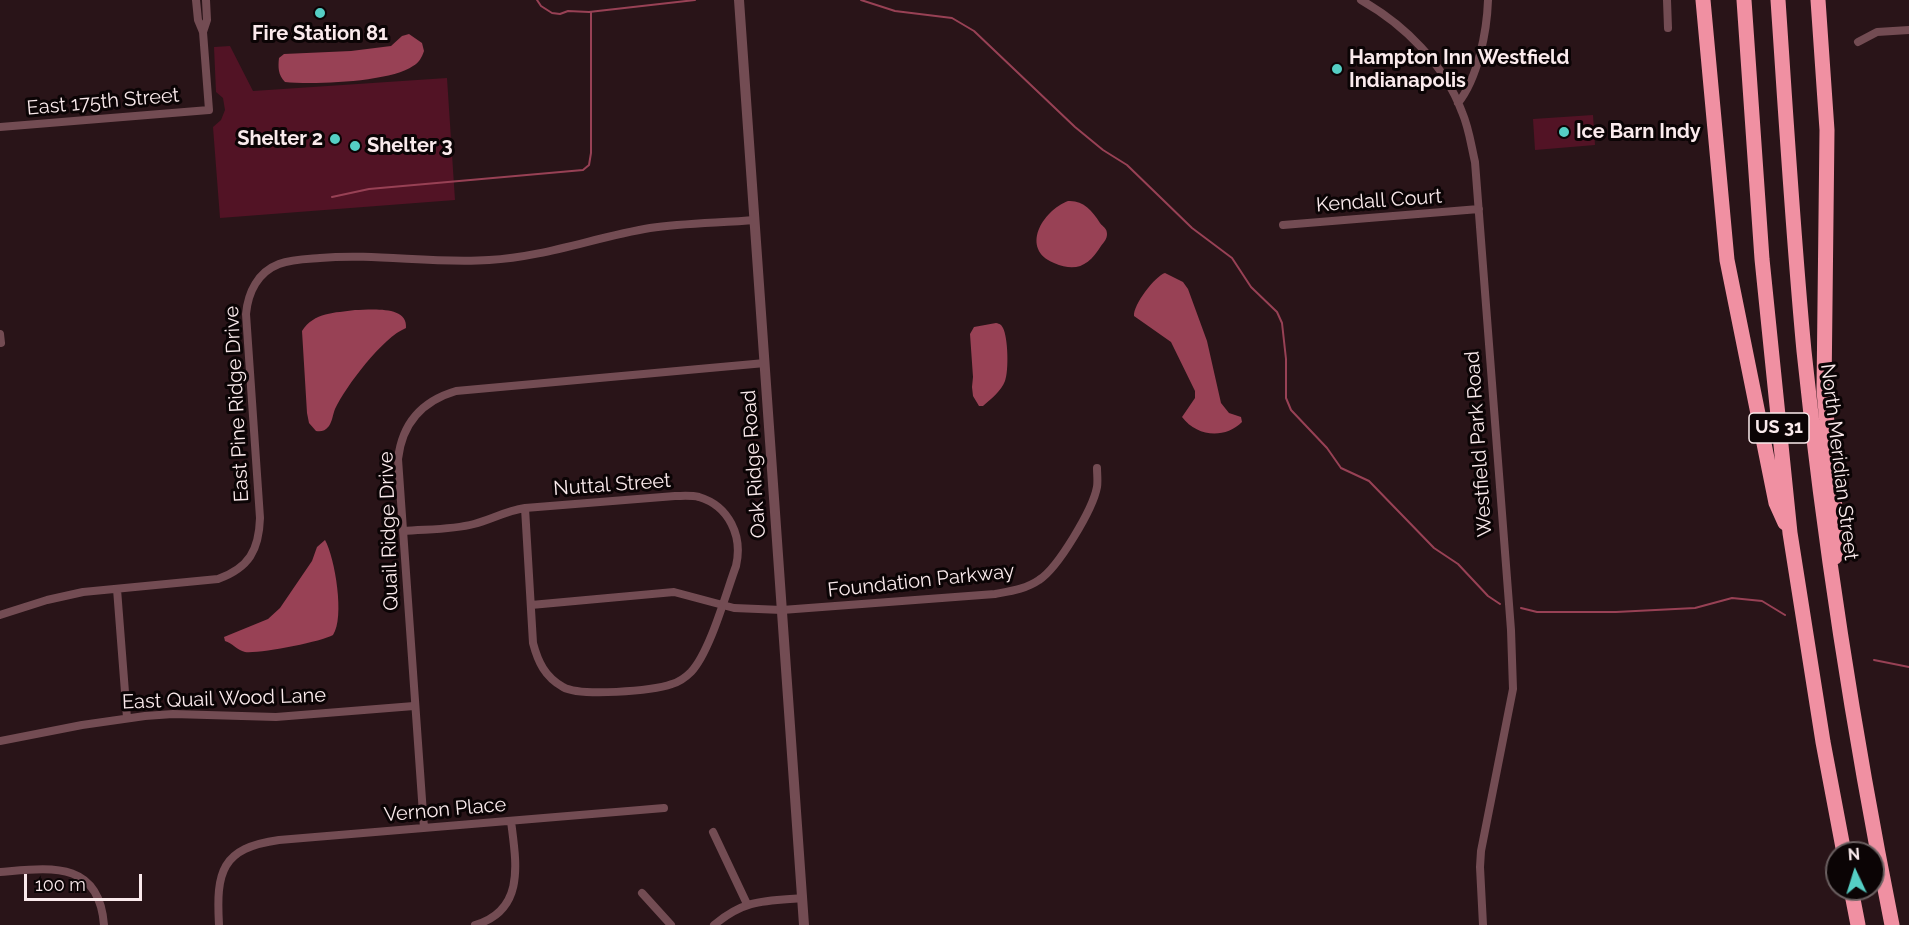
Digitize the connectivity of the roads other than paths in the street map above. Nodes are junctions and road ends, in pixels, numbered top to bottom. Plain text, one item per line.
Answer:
1 (196, 0) edge
2 (206, 0) edge
3 (739, 0) edge
4 (1361, 0) edge
5 (1488, 0) edge
6 (1667, 0) edge
7 (1703, 0) edge
8 (1744, 0) edge
9 (1778, 0) edge
10 (1818, 0) edge
11 (1668, 28) dead end
12 (1909, 30) edge
13 (202, 32) junction
14 (1858, 42) dead end
15 (1458, 103) junction
16 (0, 127) edge
17 (1479, 209) junction
18 (755, 220) junction
19 (1283, 225) dead end
20 (0, 334) edge
21 (0, 343) edge
22 (765, 363) junction
23 (1097, 468) dead end
24 (525, 508) junction
25 (403, 531) junction
26 (1790, 533) junction
27 (1832, 572) junction
28 (117, 589) junction
29 (531, 605) junction
30 (722, 605) junction
31 (782, 610) junction
32 (0, 615) edge
33 (414, 706) junction
34 (127, 718) junction
35 (0, 741) edge
36 (664, 808) dead end
37 (511, 821) junction
38 (424, 828) junction
39 (713, 832) dead end
40 (1842, 841) edge
41 (0, 872) edge
42 (642, 893) dead end
43 (802, 898) junction
44 (1853, 901) edge
45 (747, 904) junction
46 (104, 925) edge
47 (219, 925) edge
48 (475, 925) edge
49 (671, 925) edge
50 (714, 925) edge
51 (804, 925) edge
52 (1483, 925) edge
53 (1858, 925) edge
54 (1892, 925) edge

1 - 13 street
2 - 13 street
3 - 18 street, Oak Ridge Road
4 - 15 street, Westfield Park Road
5 - 15 street
6 - 11 street
7 - 26 highway
8 - 26 highway, US 31
9 - 27 highway, North Meridian Street / US 31
10 - 27 highway
12 - 14 street
13 - 16 street, East 175th Street
15 - 17 street, Westfield Park Road
17 - 19 street, Kendall Court
17 - 52 street, Westfield Park Road
18 - 22 street, Oak Ridge Road
18 - 28 street, East Pine Ridge Drive
20 - 21 street
22 - 25 street, Quail Ridge Drive
22 - 31 street, Oak Ridge Road
23 - 31 street, Foundation Parkway
24 - 25 street, Nuttal Street
24 - 29 street, Nuttal Street
24 - 30 street, Nuttal Street
25 - 33 street, Quail Ridge Drive
26 - 40 highway, US 31
27 - 54 highway, North Meridian Street / US 31
28 - 32 street, East Pine Ridge Drive
28 - 34 street
29 - 30 street, Foundation Parkway
29 - 30 street, Nuttal Street
30 - 31 street, Foundation Parkway
31 - 43 street, Oak Ridge Road
33 - 34 street, East Quail Wood Lane
33 - 38 street, Quail Ridge Drive
34 - 35 street, East Quail Wood Lane
36 - 37 street, Vernon Place
37 - 38 street, Vernon Place
37 - 48 street
38 - 47 street, Vernon Place
39 - 45 street
41 - 46 street
42 - 49 street
43 - 45 street
43 - 51 street, Oak Ridge Road
44 - 53 highway
45 - 50 street

